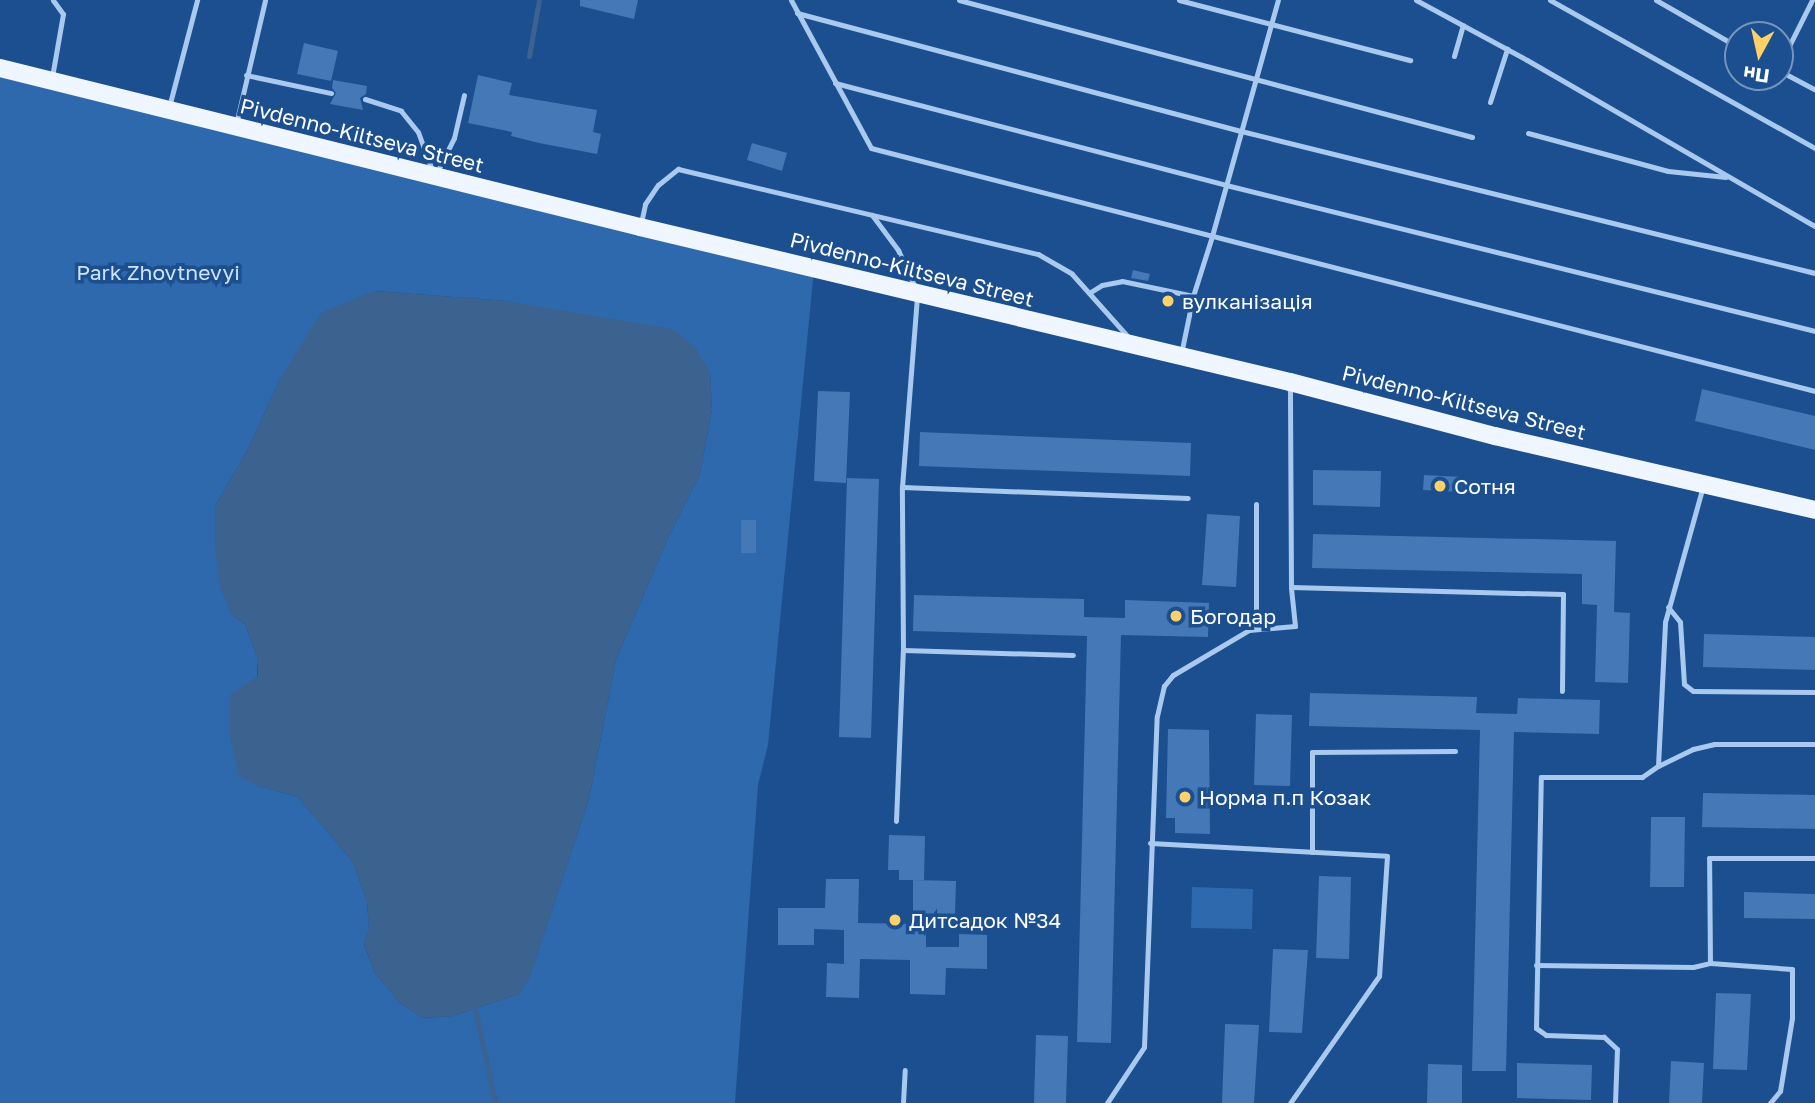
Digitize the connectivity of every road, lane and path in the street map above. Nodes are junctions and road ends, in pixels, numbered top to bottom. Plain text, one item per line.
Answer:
1 (53, 0) edge
2 (197, 0) edge
3 (265, 0) edge
4 (791, 0) edge
5 (958, 0) edge
6 (1179, 0) edge
7 (1278, 0) edge
8 (1416, 0) edge
9 (1550, 0) edge
10 (1656, 0) edge
11 (1812, 0) edge
12 (796, 13) junction
13 (1271, 25) junction
14 (1463, 25) junction
15 (1794, 36) edge
16 (1724, 39) edge
17 (1507, 50) junction
18 (1454, 56) dead end
19 (1410, 61) dead end
20 (0, 68) edge
21 (246, 75) junction
22 (51, 79) junction
23 (1794, 79) edge
24 (1255, 81) junction
25 (835, 83) junction
26 (1815, 90) edge
27 (331, 93) dead end
28 (464, 95) dead end
29 (365, 99) dead end
30 (1490, 102) dead end
31 (168, 110) junction
32 (235, 127) junction
33 (1241, 131) junction
34 (1528, 133) dead end
35 (1472, 137) dead end
36 (1815, 148) edge
37 (435, 176) junction
38 (1730, 177) junction
39 (1227, 185) junction
40 (872, 215) junction
41 (1815, 226) edge
42 (640, 227) junction
43 (1212, 236) junction
44 (1815, 273) edge
45 (918, 293) junction
46 (1089, 293) junction
47 (1192, 296) junction
48 (1815, 331) edge
49 (1136, 346) junction
50 (1181, 357) junction
51 (1290, 382) junction
52 (1815, 391) edge
53 (1703, 483) junction
54 (902, 487) junction
55 (1188, 498) dead end
56 (1256, 504) dead end
57 (1815, 510) edge
58 (1291, 587) junction
59 (1668, 607) junction
60 (1256, 628) junction
61 (903, 650) junction
62 (1073, 655) dead end
63 (1562, 691) dead end
64 (1815, 692) edge
65 (1815, 744) edge
66 (1455, 751) dead end
67 (1658, 766) junction
68 (896, 821) dead end
69 (1150, 843) junction
70 (1312, 852) junction
71 (1815, 858) edge
72 (1710, 963) junction
73 (1536, 965) junction
74 (905, 1070) dead end
75 (903, 1103) edge
76 (1107, 1103) edge
77 (1290, 1103) edge
78 (1615, 1103) edge
79 (1770, 1103) edge

1 - 22 lane
2 - 31 lane
3 - 21 lane
4 - 12 lane
5 - 24 lane
6 - 13 lane
7 - 13 lane
8 - 14 lane
9 - 36 lane
10 - 16 lane
11 - 15 lane
12 - 25 lane
12 - 33 lane
13 - 19 lane
13 - 24 lane
14 - 17 lane
14 - 18 lane
17 - 30 lane
17 - 38 lane
20 - 22 main road, Pivdenno-Kiltseva Street
21 - 27 lane
21 - 32 lane
22 - 31 main road, Pivdenno-Kiltseva Street
23 - 26 lane
24 - 33 lane
24 - 35 lane
25 - 39 lane
25 - 43 lane
28 - 37 lane
29 - 37 lane
31 - 32 main road, Pivdenno-Kiltseva Street
32 - 37 main road, Pivdenno-Kiltseva Street
33 - 39 lane
33 - 44 lane
34 - 38 lane
37 - 42 main road, Pivdenno-Kiltseva Street
38 - 41 lane
39 - 43 lane
39 - 48 lane
40 - 42 lane
40 - 45 lane
40 - 46 lane
42 - 45 main road, Pivdenno-Kiltseva Street
43 - 47 lane
43 - 52 lane
45 - 49 main road, Pivdenno-Kiltseva Street
45 - 54 lane
46 - 47 lane
46 - 49 lane
47 - 50 lane
49 - 50 main road, Pivdenno-Kiltseva Street
50 - 51 main road, Pivdenno-Kiltseva Street
51 - 53 main road, Pivdenno-Kiltseva Street
51 - 58 lane
53 - 57 main road, Pivdenno-Kiltseva Street
53 - 59 lane
54 - 55 lane
54 - 61 lane
56 - 60 lane
58 - 60 lane
58 - 63 lane
59 - 64 lane
59 - 67 lane
60 - 69 lane
61 - 62 lane
61 - 68 lane
65 - 67 lane
66 - 70 lane
67 - 73 lane
69 - 70 lane
69 - 76 lane
70 - 77 lane
71 - 72 lane
72 - 73 lane
72 - 79 lane
73 - 78 lane
74 - 75 lane

